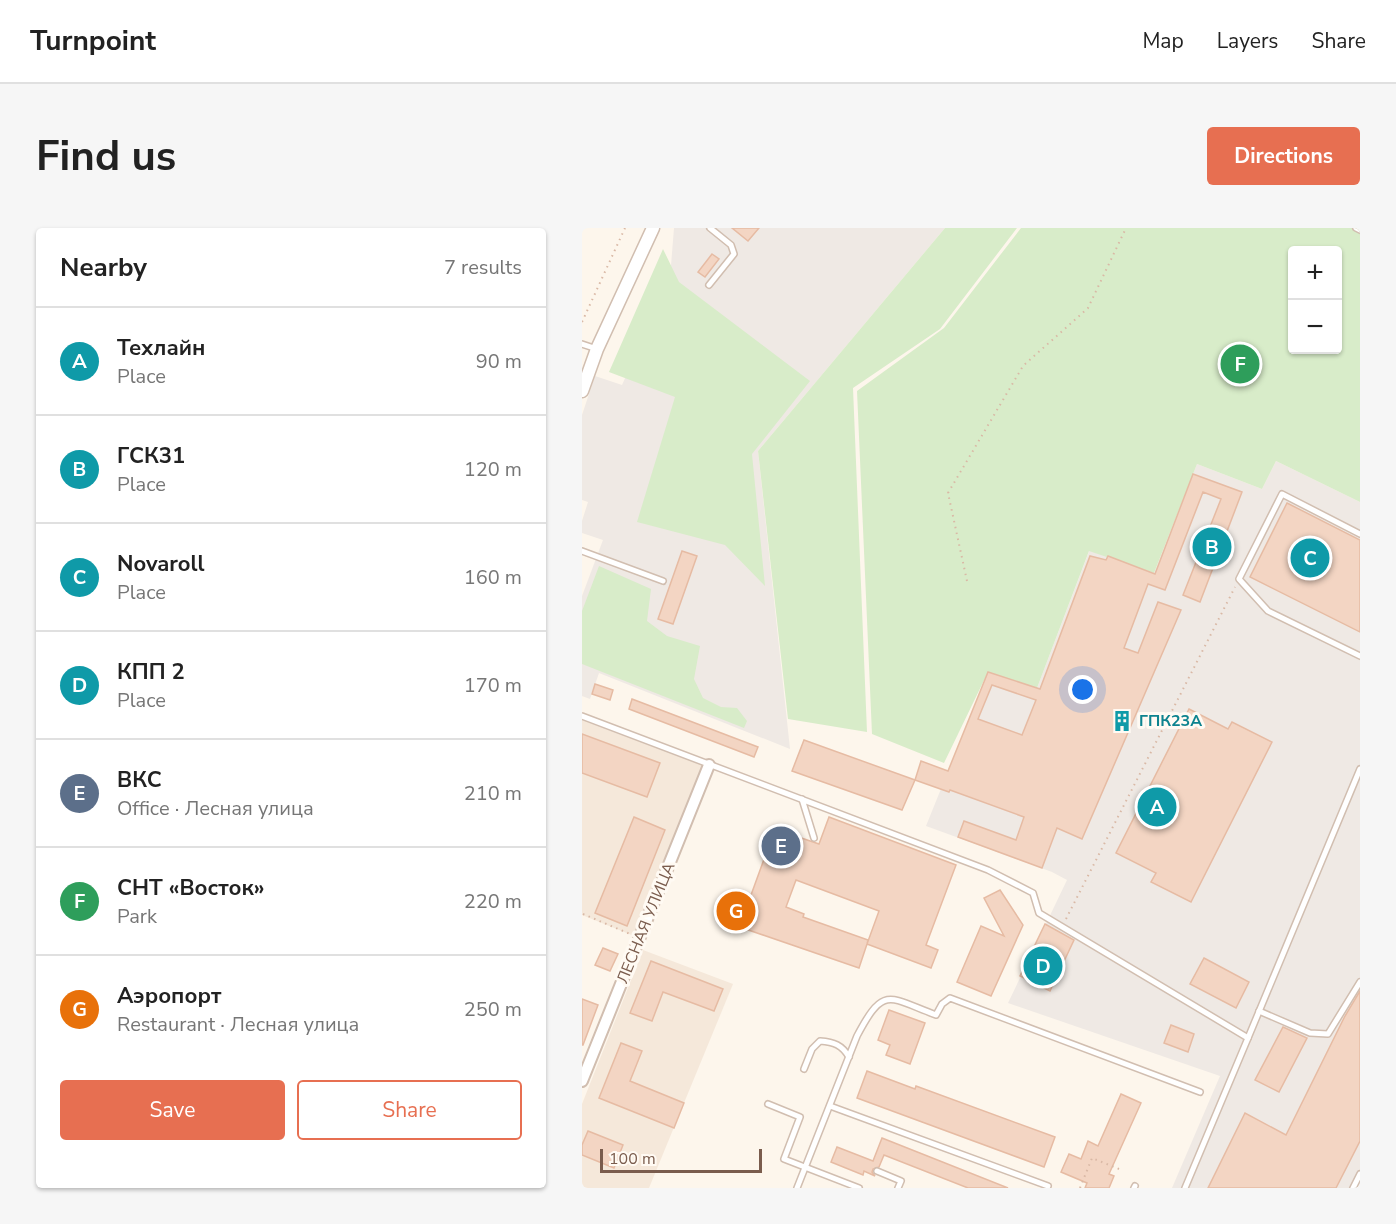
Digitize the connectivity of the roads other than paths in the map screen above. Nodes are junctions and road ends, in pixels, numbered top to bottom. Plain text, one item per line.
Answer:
1 (653, 228) edge
2 (710, 228) edge
3 (1356, 228) edge
4 (1360, 230) edge
5 (709, 285) dead end
6 (582, 344) edge
7 (597, 349) junction
8 (582, 391) edge
9 (1360, 534) edge
10 (582, 551) edge
11 (663, 581) dead end
12 (1360, 656) edge
13 (582, 716) edge
14 (709, 765) junction
15 (1360, 769) edge
16 (802, 799) junction
17 (814, 838) dead end
18 (1360, 982) edge
19 (1259, 1011) junction
20 (1248, 1038) junction
21 (849, 1058) junction
22 (804, 1069) dead end
23 (582, 1081) edge
24 (1200, 1092) dead end
25 (768, 1104) dead end
26 (830, 1106) junction
27 (805, 1167) junction
28 (877, 1171) dead end
29 (1360, 1174) edge
30 (1047, 1186) dead end
31 (797, 1188) edge
32 (859, 1188) edge
33 (898, 1188) edge
34 (1185, 1188) edge
35 (1353, 1188) edge

1 - 7 street
2 - 5 lane
3 - 4 lane
6 - 7 lane
7 - 8 street
9 - 12 lane
10 - 11 lane
13 - 14 lane
14 - 16 lane
14 - 23 street, ЛЕСНАЯ УЛИЦА
15 - 19 lane
16 - 17 lane
16 - 20 lane
18 - 19 lane
19 - 20 lane
20 - 34 lane
21 - 22 lane
21 - 24 lane
21 - 26 lane
25 - 27 lane
26 - 27 lane
26 - 30 lane
27 - 31 lane
27 - 32 lane
28 - 33 lane
29 - 35 lane

